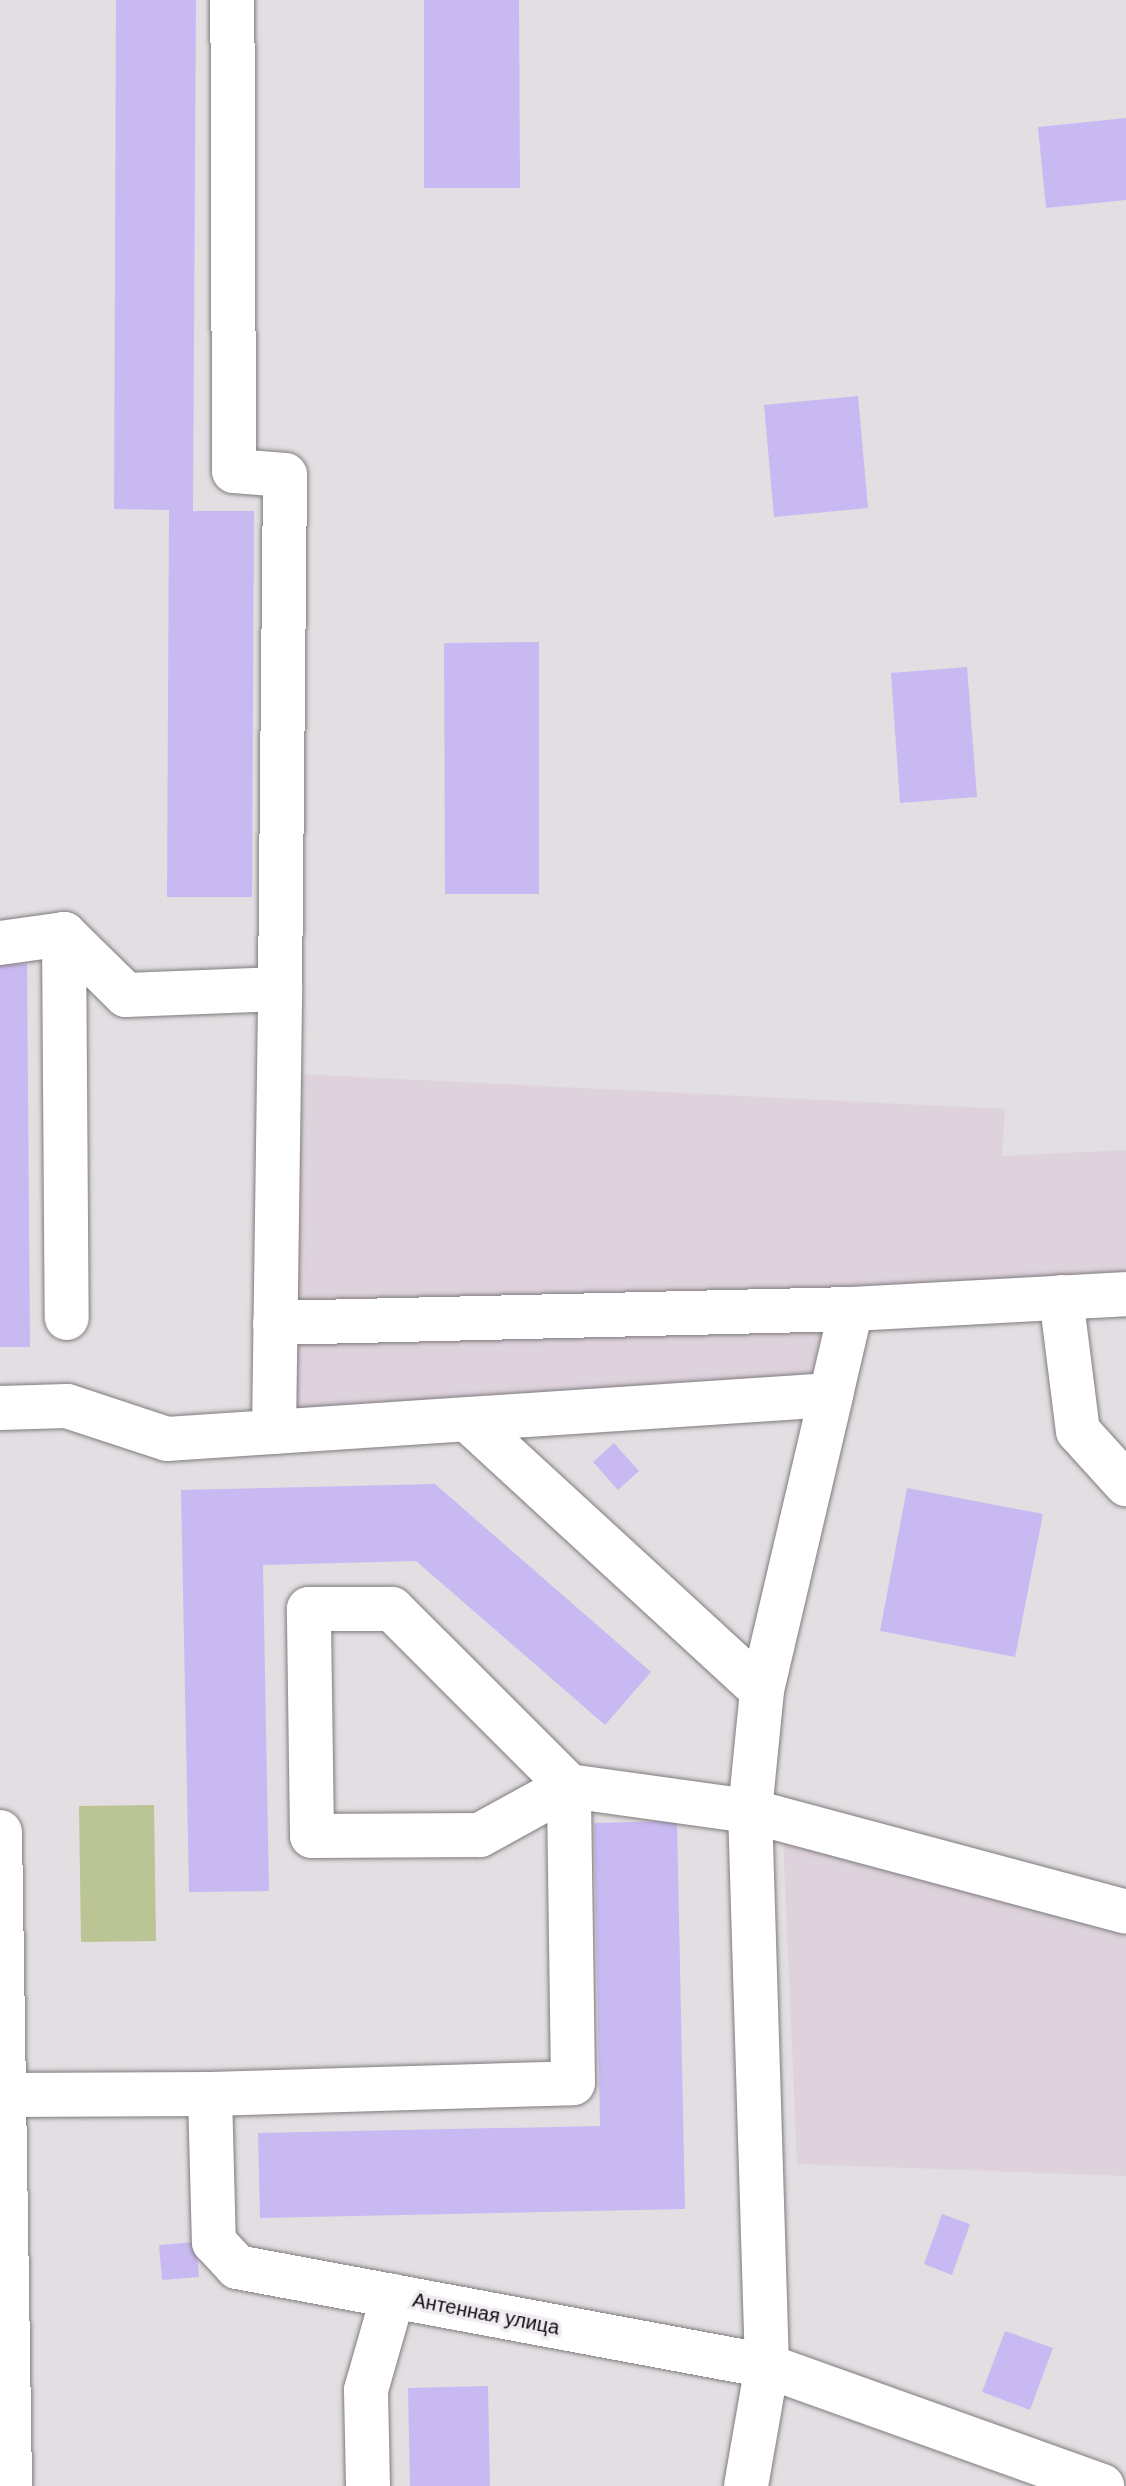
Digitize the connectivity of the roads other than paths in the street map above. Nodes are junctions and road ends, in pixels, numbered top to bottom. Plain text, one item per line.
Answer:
1 (232, 0) edge
2 (64, 934) junction
3 (0, 943) edge
4 (280, 989) junction
5 (1126, 1294) edge
6 (1061, 1297) junction
7 (851, 1309) junction
8 (67, 1318) dead end
9 (275, 1323) junction
10 (831, 1395) junction
11 (0, 1408) edge
12 (468, 1420) junction
13 (274, 1432) junction
14 (1126, 1484) edge
15 (762, 1690) junction
16 (569, 1786) junction
17 (750, 1811) junction
18 (0, 1832) edge
19 (1126, 1912) edge
20 (210, 2094) junction
21 (6, 2095) junction
22 (393, 2296) junction
23 (767, 2366) junction
24 (10, 2486) edge
25 (368, 2486) edge
26 (746, 2486) edge
27 (1102, 2486) edge

1 - 4 street
2 - 3 street
2 - 4 street
2 - 8 street
4 - 9 street
5 - 6 street
6 - 7 street
6 - 14 street
7 - 9 street
7 - 10 street
9 - 13 street
10 - 12 street
10 - 15 street
11 - 13 street
12 - 13 street
12 - 15 street
15 - 17 street
16 - 16 street
16 - 17 street
16 - 20 street
17 - 19 street
17 - 23 street
18 - 21 street
20 - 21 street
20 - 22 street, Антенная улица
21 - 24 street
22 - 23 street, Антенная улица
22 - 25 street
23 - 26 street
23 - 27 street, Антенная улица

